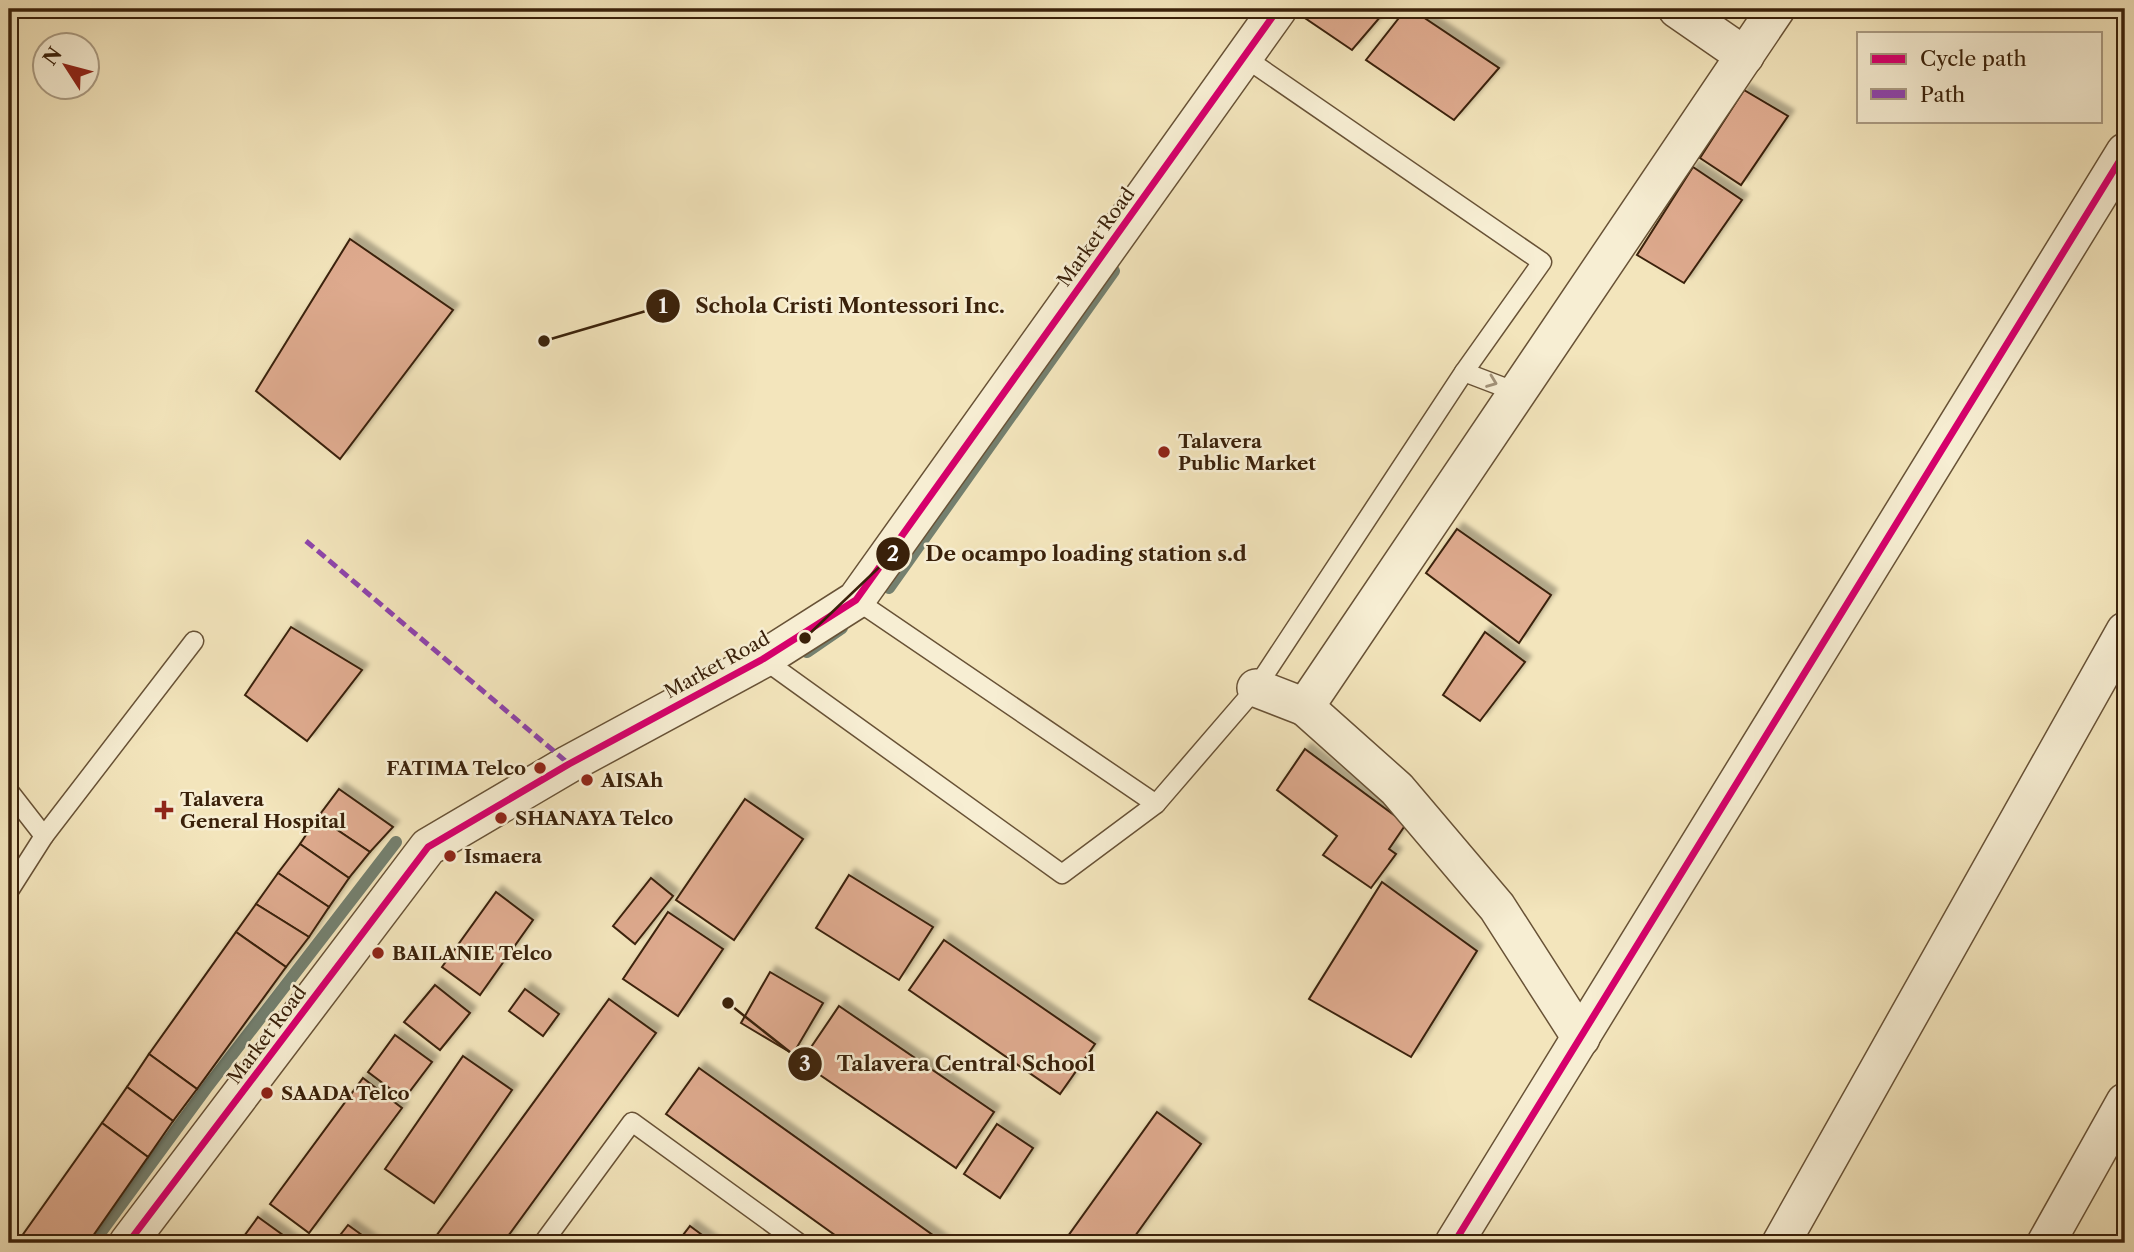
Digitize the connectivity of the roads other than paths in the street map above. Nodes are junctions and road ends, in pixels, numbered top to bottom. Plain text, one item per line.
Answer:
1 (1278, 9) edge
2 (1677, 9) edge
3 (1776, 9) edge
4 (1745, 56) junction
5 (1244, 57) junction
6 (2125, 152) edge
7 (1465, 372) junction
8 (1519, 393) junction
9 (856, 600) junction
10 (2125, 631) edge
11 (194, 641) dead end
12 (763, 659) junction
13 (1256, 688) junction
14 (1305, 707) junction
15 (9, 790) edge
16 (1156, 804) junction
17 (44, 836) junction
18 (9, 891) edge
19 (1581, 1038) junction
20 (2125, 1102) edge
21 (128, 1243) edge
22 (543, 1243) edge
23 (799, 1243) edge
24 (1454, 1243) edge
25 (1781, 1243) edge
26 (2046, 1243) edge

1 - 5 street, Market Road
2 - 4 street
3 - 4 street
4 - 8 street
5 - 7 lane
5 - 9 street, Market Road
6 - 19 street
7 -> 8 lane
7 - 13 lane
8 - 14 street
9 - 12 street, Market Road
9 - 16 lane
10 - 25 street
11 - 17 lane
12 - 16 lane
12 - 21 street, Market Road
13 - 14 street
13 - 16 lane
14 - 19 street
15 - 17 lane
17 - 18 lane
19 - 24 street
20 - 26 street
22 - 23 lane

